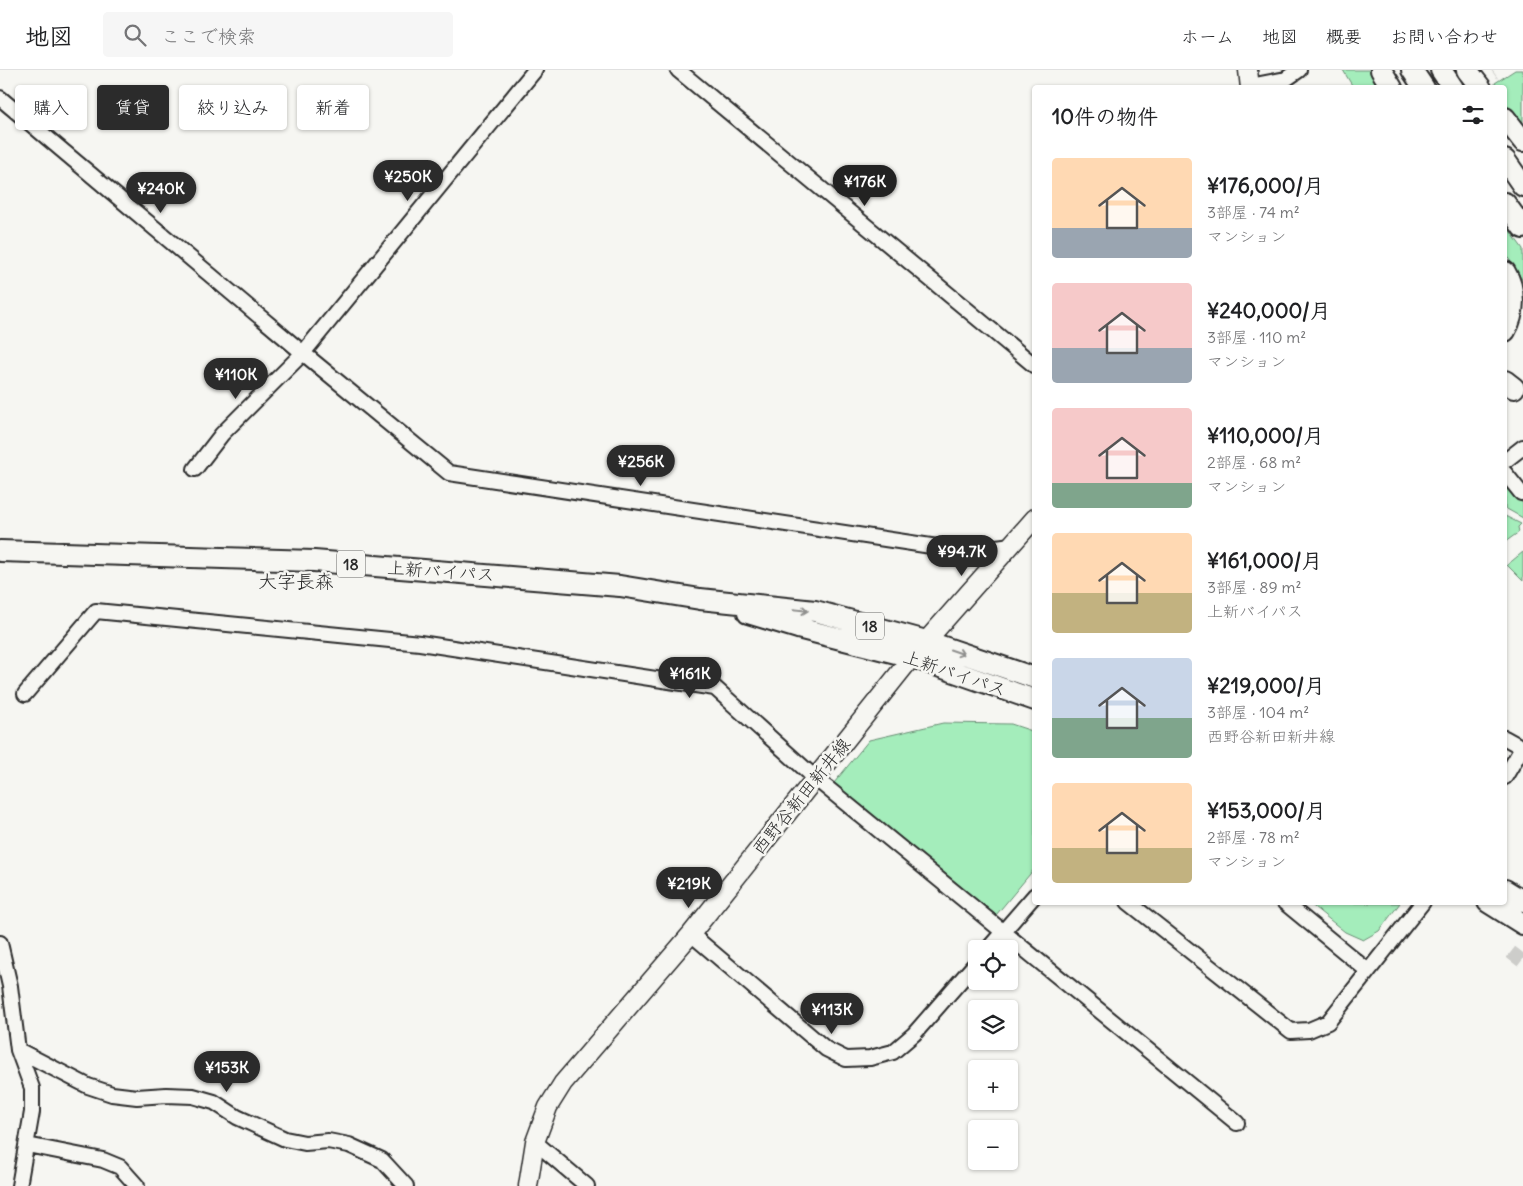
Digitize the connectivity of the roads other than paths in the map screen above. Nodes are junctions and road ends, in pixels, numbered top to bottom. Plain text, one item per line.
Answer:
1 (535, 70) edge
2 (678, 70) edge
3 (1299, 70) edge
4 (1381, 70) edge
5 (1412, 70) edge
6 (1441, 70) edge
7 (1467, 70) edge
8 (1249, 81) edge
9 (1390, 85) edge
10 (1422, 85) edge
11 (1452, 85) edge
12 (1479, 85) edge
13 (0, 98) edge
14 (1507, 121) edge
15 (1523, 141) edge
16 (1507, 163) edge
17 (1523, 186) edge
18 (1507, 206) edge
19 (1523, 228) edge
20 (1507, 276) edge
21 (1507, 328) edge
22 (303, 353) junction
23 (1032, 364) edge
24 (1523, 447) edge
25 (1507, 459) edge
26 (195, 469) dead end
27 (1507, 476) edge
28 (1521, 493) dead end
29 (1032, 522) edge
30 (1012, 545) junction
31 (0, 551) edge
32 (700, 599) junction
33 (926, 642) junction
34 (912, 657) junction
35 (1032, 677) edge
36 (25, 694) dead end
37 (1032, 699) edge
38 (1507, 739) edge
39 (1523, 748) edge
40 (1507, 774) edge
41 (815, 778) junction
42 (1507, 891) edge
43 (1032, 898) edge
44 (1523, 901) edge
45 (1132, 905) edge
46 (1288, 905) edge
47 (1421, 905) edge
48 (1493, 905) edge
49 (1523, 924) edge
50 (1003, 932) junction
51 (691, 934) junction
52 (996, 940) edge
53 (0, 943) edge
54 (1368, 971) junction
55 (968, 972) edge
56 (18, 1050) junction
57 (1237, 1123) dead end
58 (535, 1142) junction
59 (27, 1144) junction
60 (527, 1185) edge
61 (19, 1186) edge
62 (137, 1186) edge
63 (406, 1186) edge
64 (587, 1186) edge

1 - 22 street
2 - 23 street
3 - 8 street
4 - 9 highway
5 - 10 highway
6 - 11 highway
7 - 12 highway
13 - 22 street
14 - 15 highway
16 - 17 highway
18 - 19 highway
20 - 21 highway
22 - 26 street
22 - 30 street
24 - 25 street
27 - 28 street
29 - 30 main road, 西野谷新田新井線
30 - 33 main road, 西野谷新田新井線
31 - 32 highway, 上新バイパス / 18
32 -> 33 highway, 上新バイパス / 18
32 - 34 highway, 上新バイパス / 18
33 - 34 main road, 西野谷新田新井線
33 -> 35 highway, 上新バイパス / 18
34 - 37 highway, 上新バイパス / 18
34 - 41 main road, 西野谷新田新井線
36 - 41 street
38 - 39 street
39 - 40 street
41 - 50 street
41 - 51 main road, 西野谷新田新井線
42 - 44 highway
43 - 50 street
45 - 54 street
46 - 54 street
47 - 54 street
48 - 49 highway
50 - 52 street
50 - 57 street
51 - 55 street
51 - 58 main road, 西野谷新田新井線
53 - 56 street
56 - 59 street
56 - 63 street
58 - 60 main road, 西野谷新田新井線
58 - 64 street
59 - 61 street
59 - 62 street

